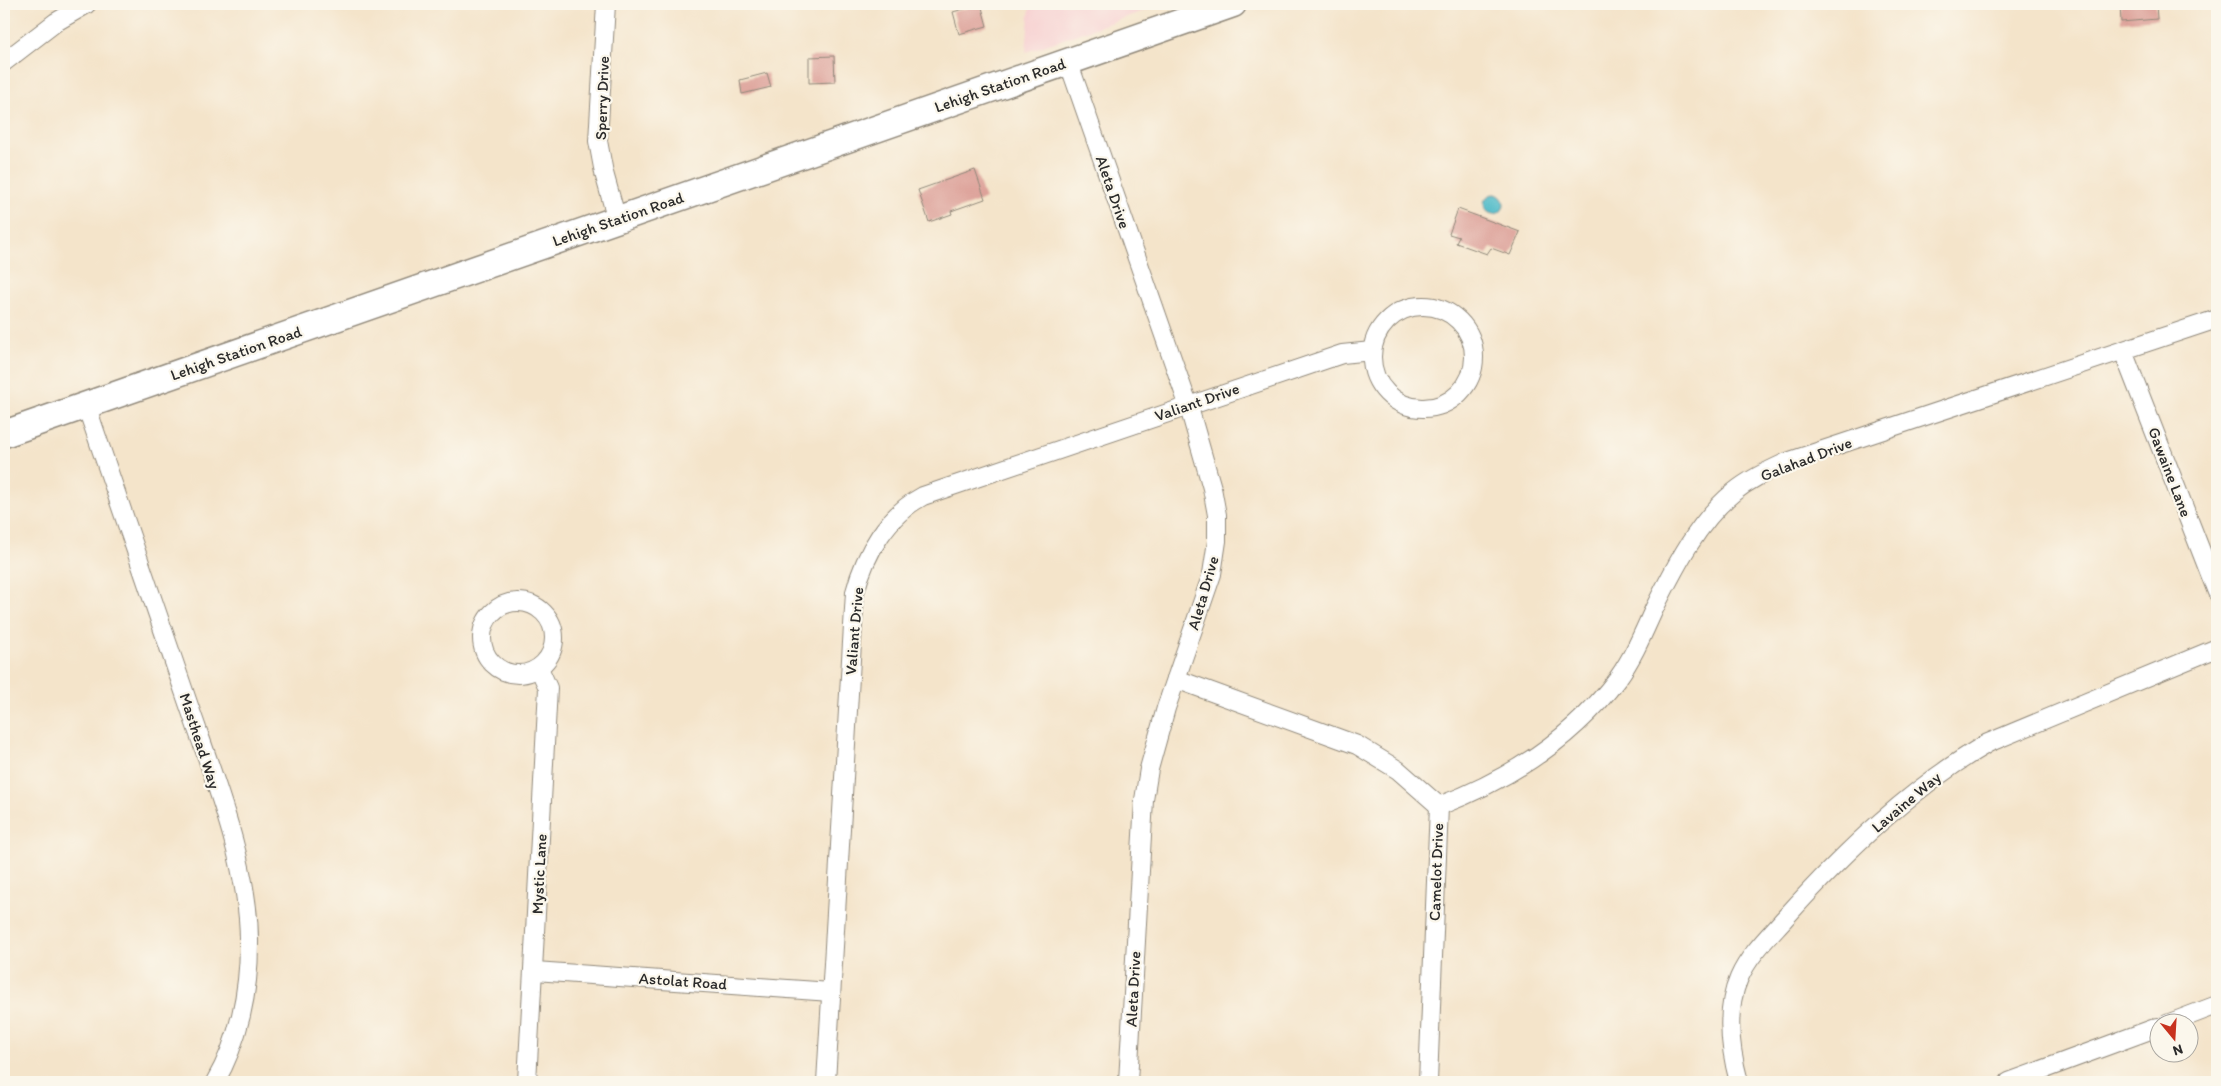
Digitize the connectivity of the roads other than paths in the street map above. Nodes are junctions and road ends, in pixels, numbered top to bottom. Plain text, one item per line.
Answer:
1 (87, 4) edge
2 (606, 4) edge
3 (1233, 4) edge
4 (1068, 61) junction
5 (4, 62) edge
6 (617, 220) junction
7 (2217, 319) edge
8 (1372, 351) junction
9 (2123, 351) junction
10 (1188, 404) junction
11 (86, 406) junction
12 (4, 434) edge
13 (2217, 592) edge
14 (2217, 648) edge
15 (538, 668) junction
16 (1176, 679) junction
17 (1439, 806) junction
18 (534, 971) junction
19 (831, 992) junction
20 (2217, 1005) edge
21 (2193, 1014) edge
22 (2148, 1031) edge
23 (2019, 1081) edge
24 (215, 1082) edge
25 (527, 1082) edge
26 (826, 1082) edge
27 (1128, 1082) edge
28 (1428, 1082) edge
29 (1739, 1082) edge

1 - 5 street
2 - 6 street, Sperry Drive
3 - 4 main road, Lehigh Station Road
4 - 6 main road, Lehigh Station Road
4 - 10 street, Aleta Drive
6 - 11 main road, Lehigh Station Road
7 - 9 street, Galahad Drive
8 - 8 street
8 - 10 street, Valiant Drive
9 - 13 street, Gawaine Lane
9 - 17 street, Galahad Drive
10 - 16 street, Aleta Drive
10 - 19 street, Valiant Drive
11 - 12 main road, Lehigh Station Road
11 - 24 street, Masthead Way
14 - 29 street, Lavaine Way
15 - 15 street
15 - 18 street, Mystic Lane
16 - 17 street, Camelot Drive
16 - 27 street, Aleta Drive
17 - 28 street, Camelot Drive
18 - 19 street, Astolat Road
18 - 25 street, Mystic Lane
19 - 26 street, Valiant Drive
20 - 21 street
22 - 23 street

